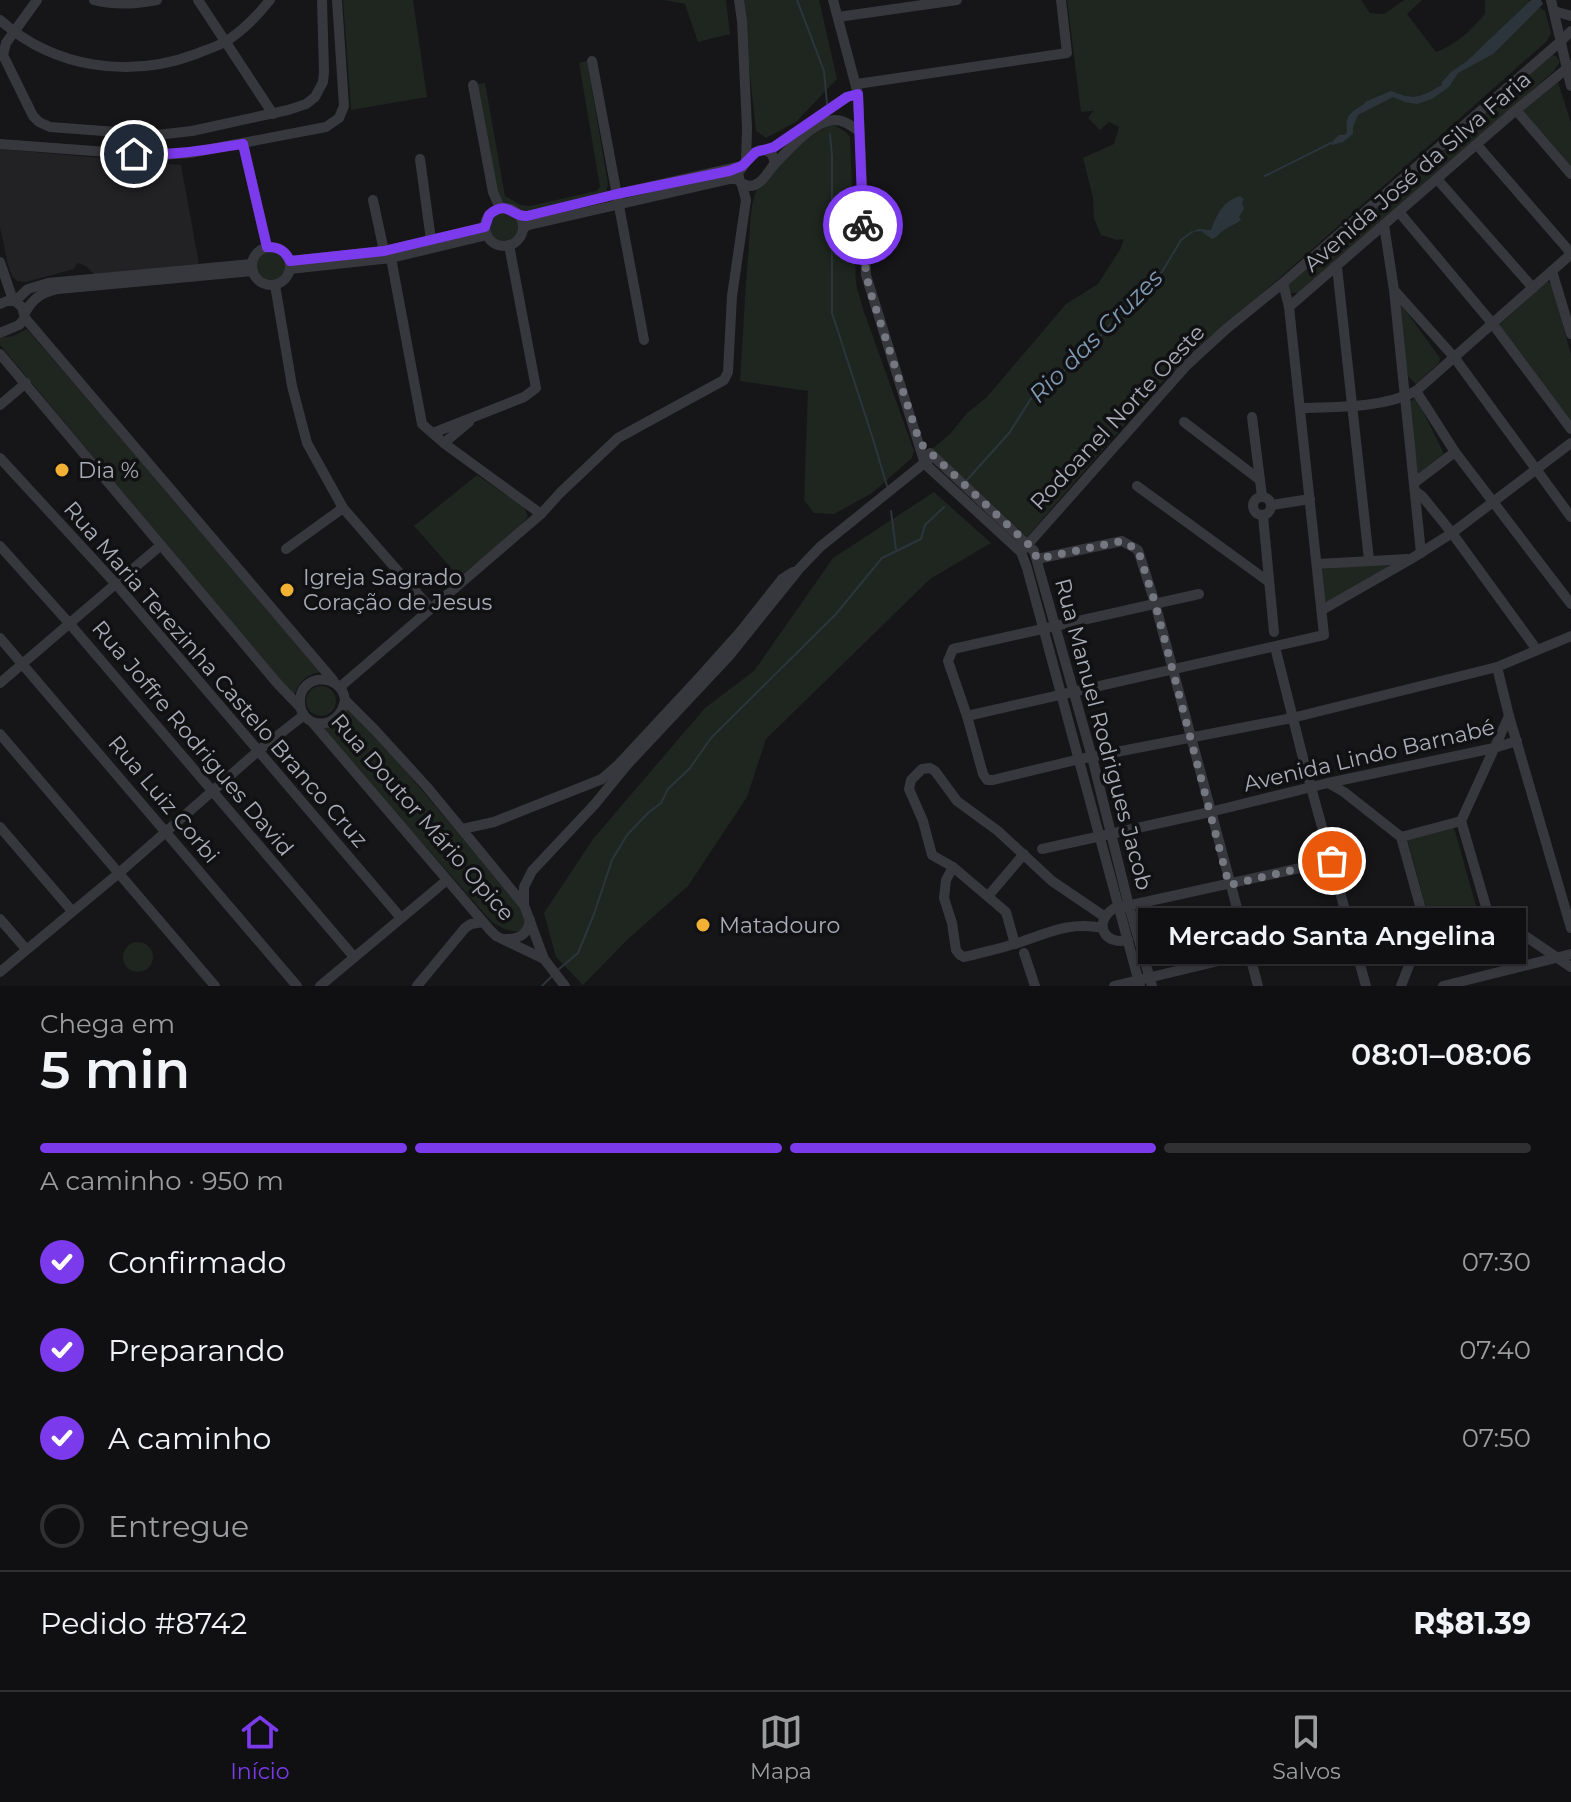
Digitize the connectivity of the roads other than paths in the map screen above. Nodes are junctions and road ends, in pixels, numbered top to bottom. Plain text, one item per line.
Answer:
1 (37, 0) edge
2 (94, 0) edge
3 (157, 0) edge
4 (198, 0) edge
5 (270, 0) edge
6 (322, 0) edge
7 (337, 0) edge
8 (739, 0) edge
9 (833, 0) edge
10 (957, 0) edge
11 (1061, 0) edge
12 (1552, 6) edge
13 (1571, 16) edge
14 (838, 17) junction
15 (0, 20) edge
16 (1571, 31) edge
17 (14, 32) junction
18 (1561, 41) junction
19 (225, 42) junction
20 (592, 61) dead end
21 (1569, 66) edge
22 (473, 85) dead end
23 (1571, 86) edge
24 (857, 89) junction
25 (1516, 110) junction
26 (273, 114) junction
27 (747, 128) junction
28 (859, 131) junction
29 (0, 144) edge
30 (243, 144) junction
31 (1477, 145) junction
32 (762, 150) junction
33 (420, 159) dead end
34 (744, 164) junction
35 (773, 166) junction
36 (1571, 174) edge
37 (1437, 179) junction
38 (740, 182) junction
39 (757, 184) junction
40 (618, 198) junction
41 (373, 200) dead end
42 (746, 200) junction
43 (500, 208) junction
44 (1399, 212) junction
45 (520, 216) junction
46 (1384, 225) junction
47 (523, 230) junction
48 (486, 231) junction
49 (431, 240) junction
50 (509, 245) junction
51 (267, 247) junction
52 (387, 254) junction
53 (1571, 254) edge
54 (0, 262) edge
55 (290, 265) junction
56 (252, 267) junction
57 (1337, 267) junction
58 (1552, 271) junction
59 (1283, 283) junction
60 (275, 285) junction
61 (1533, 288) junction
62 (1394, 290) junction
63 (14, 300) junction
64 (0, 304) edge
65 (1289, 307) junction
66 (25, 315) junction
67 (1492, 323) junction
68 (0, 333) edge
69 (1571, 334) edge
70 (644, 340) dead end
71 (0, 354) edge
72 (1454, 357) junction
73 (26, 383) junction
74 (1416, 391) junction
75 (1404, 398) junction
76 (0, 405) edge
77 (1353, 406) junction
78 (1301, 408) junction
79 (481, 414) junction
80 (1252, 417) dead end
81 (1184, 422) dead end
82 (1571, 429) edge
83 (433, 433) junction
84 (444, 443) junction
85 (1571, 443) edge
86 (1455, 452) junction
87 (0, 458) edge
88 (929, 460) junction
89 (1536, 470) junction
90 (1260, 480) junction
91 (1137, 486) dead end
92 (1414, 487) junction
93 (1262, 496) junction
94 (1310, 499) junction
95 (1493, 501) junction
96 (1272, 505) junction
97 (343, 508) junction
98 (541, 514) junction
99 (1263, 516) junction
100 (1571, 517) edge
101 (1452, 533) junction
102 (161, 545) junction
103 (0, 546) edge
104 (1024, 548) junction
105 (286, 549) dead end
106 (1416, 556) junction
107 (1037, 559) junction
108 (1369, 560) junction
109 (1317, 564) junction
110 (799, 569) junction
111 (1269, 582) junction
112 (116, 584) junction
113 (1199, 594) dead end
114 (1155, 603) junction
115 (1571, 604) edge
116 (430, 608) junction
117 (1322, 610) junction
118 (69, 623) junction
119 (1055, 625) junction
120 (1043, 627) junction
121 (1274, 632) dead end
122 (1571, 636) edge
123 (0, 638) edge
124 (1275, 647) junction
125 (1537, 650) junction
126 (23, 664) junction
127 (1497, 667) junction
128 (1171, 671) junction
129 (0, 683) edge
130 (337, 684) junction
131 (1068, 692) junction
132 (345, 700) junction
133 (305, 715) junction
134 (967, 716) junction
135 (1509, 716) junction
136 (1292, 718) junction
137 (0, 734) edge
138 (1190, 738) junction
139 (1517, 741) junction
140 (1494, 748) junction
141 (258, 751) junction
142 (1086, 758) junction
143 (1328, 783) junction
144 (1311, 787) junction
145 (212, 790) junction
146 (1210, 812) junction
147 (1461, 821) junction
148 (0, 827) edge
149 (462, 829) junction
150 (164, 832) junction
151 (1110, 834) junction
152 (1099, 837) junction
153 (1401, 837) junction
154 (1042, 849) dead end
155 (1024, 854) junction
156 (1332, 861) junction
157 (953, 867) junction
158 (119, 873) junction
159 (447, 880) junction
160 (1229, 885) junction
161 (989, 895) junction
162 (467, 904) junction
163 (524, 905) junction
164 (1125, 907) junction
165 (1487, 910) junction
166 (72, 911) junction
167 (401, 918) junction
168 (0, 919) edge
169 (530, 920) junction
170 (483, 922) junction
171 (1104, 923) junction
172 (1425, 924) junction
173 (1571, 928) edge
174 (1351, 929) junction
175 (457, 936) junction
176 (504, 939) junction
177 (1128, 940) junction
178 (1015, 944) junction
179 (26, 949) junction
180 (1024, 953) dead end
181 (1571, 954) edge
182 (1248, 955) junction
183 (354, 957) junction
184 (1558, 957) junction
185 (546, 963) junction
186 (1571, 967) edge
187 (0, 972) edge
188 (1145, 983) edge
189 (215, 986) edge
190 (297, 986) edge
191 (320, 986) edge
192 (417, 986) edge
193 (565, 986) edge
194 (1035, 986) edge
195 (1114, 986) edge
196 (1258, 986) edge
197 (1366, 986) edge
198 (1401, 986) edge
199 (1443, 986) edge

1 - 17 street
2 - 3 street
4 - 19 street
5 - 19 street
6 - 26 street
7 - 30 street
8 - 27 street
9 - 14 street, Rua Manuel Rodrigues Jacob
10 - 14 street
11 - 24 street
12 - 13 street
12 - 18 street
14 - 24 street, Rua Manuel Rodrigues Jacob
15 - 17 street
16 - 18 street, Rodoanel Norte Oeste
17 - 19 street
17 - 26 street
18 - 21 street
18 - 59 street, Rodoanel Norte Oeste
19 - 26 street
20 - 40 street
21 - 23 street
21 - 25 street, Avenida José da Silva Faria
22 - 43 street
24 - 28 street, Rua Manuel Rodrigues Jacob
24 - 32 street
25 - 31 street, Avenida José da Silva Faria
25 - 36 street
27 - 32 street
27 - 34 street
28 - 35 street
28 - 88 street, Rua Manuel Rodrigues Jacob
29 - 30 street
30 - 51 street
31 - 37 street, Avenida José da Silva Faria
31 - 53 street
32 - 34 street
32 - 35 street
33 - 49 street
34 - 38 street
34 - 40 street
35 - 39 street
37 - 44 street, Avenida José da Silva Faria
37 - 61 street
38 - 39 street
38 - 40 street
38 - 42 street
39 - 42 street
40 - 45 street
40 - 47 street
40 - 70 street
41 - 52 street
42 - 98 street
43 - 45 street
43 - 48 street
44 - 46 street, Avenida José da Silva Faria
44 - 67 street
45 - 47 street
46 - 57 street, Avenida José da Silva Faria
46 - 62 street
47 - 50 street
48 - 49 street
48 - 50 street
48 - 52 street
49 - 52 street
50 - 79 street
51 - 55 street
51 - 56 street
52 - 55 street
52 - 83 street
53 - 58 street
54 - 63 street
55 - 60 street
56 - 60 street
56 - 63 street
56 - 66 street
57 - 65 street, Avenida José da Silva Faria
57 - 77 street
58 - 61 street
58 - 69 street
59 - 65 street
59 - 104 street, Rodoanel Norte Oeste
60 - 97 street
61 - 67 street
62 - 72 street
62 - 75 street
63 - 64 street
63 - 66 street
65 - 78 street
66 - 68 street
66 - 130 street
67 - 72 street
67 - 82 street
71 - 73 street, Rua Doutor Mário Opice
72 - 74 street
72 - 89 street
73 - 76 street
73 - 102 street, Rua Doutor Mário Opice
74 - 75 street
74 - 86 street
75 - 77 street
75 - 92 street
77 - 78 street
77 - 108 street
78 - 94 street
79 - 83 street
79 - 84 street
80 - 90 street
81 - 90 street
83 - 84 street
84 - 98 street
85 - 89 street
86 - 92 street
86 - 95 street
87 - 112 street, Rua Maria Terezinha Castelo Branco Cruz
88 - 104 street, Rua Manuel Rodrigues Jacob
88 - 110 street
89 - 95 street
89 - 100 street
90 - 93 street
91 - 111 street
92 - 101 street
92 - 106 street
93 - 96 street
93 - 99 street
94 - 96 street
94 - 109 street
95 - 101 street
95 - 115 street
96 - 99 street
97 - 105 street
97 - 116 street
98 - 116 street
99 - 111 street
101 - 106 street
101 - 125 street
102 - 112 street
102 - 133 street, Rua Doutor Mário Opice
103 - 118 street, Rua Joffre Rodrigues David
104 - 107 street, Rua Manuel Rodrigues Jacob
104 - 120 street, Rua Manuel Rodrigues Jacob
106 - 108 street
106 - 117 street
107 - 114 street
107 - 119 street, Rua Manuel Rodrigues Jacob
108 - 109 street
109 - 117 street
110 - 149 street
110 - 163 street
111 - 121 street
112 - 118 street
112 - 141 street, Rua Maria Terezinha Castelo Branco Cruz
113 - 114 street
114 - 119 street
114 - 128 street
116 - 130 street
117 - 124 street
118 - 126 street
118 - 145 street, Rua Joffre Rodrigues David
119 - 120 street
119 - 131 street, Rua Manuel Rodrigues Jacob
120 - 131 street, Rua Manuel Rodrigues Jacob
120 - 134 street
122 - 125 street
123 - 126 street, Rua Luiz Corbi
124 - 128 street
124 - 136 street
125 - 127 street
126 - 129 street
126 - 150 street, Rua Luiz Corbi
127 - 135 street
127 - 136 street
128 - 131 street
128 - 138 street
130 - 132 street
130 - 133 street
131 - 134 street
131 - 142 street, Rua Manuel Rodrigues Jacob
132 - 133 street
132 - 149 street
133 - 141 street
133 - 159 street, Rua Doutor Mário Opice
134 - 142 street
135 - 139 street
135 - 140 street
136 - 138 street
136 - 144 street
137 - 158 street
138 - 142 street
138 - 146 street
139 - 140 street, Avenida Lindo Barnabé
139 - 173 street
140 - 143 street, Avenida Lindo Barnabé
140 - 147 street
141 - 145 street
141 - 167 street, Rua Maria Terezinha Castelo Branco Cruz
142 - 151 street, Rua Manuel Rodrigues Jacob
142 - 152 street, Rua Manuel Rodrigues Jacob
143 - 144 street, Avenida Lindo Barnabé
143 - 153 street
144 - 146 street, Avenida Lindo Barnabé
144 - 156 street
145 - 150 street
145 - 183 street, Rua Joffre Rodrigues David
146 - 151 street, Avenida Lindo Barnabé
146 - 160 street
147 - 153 street
147 - 165 street
148 - 166 street
149 - 163 street
150 - 158 street
150 - 190 street, Rua Luiz Corbi
151 - 152 street, Avenida Lindo Barnabé
151 - 164 street, Rua Manuel Rodrigues Jacob
152 - 154 street, Avenida Lindo Barnabé
152 - 164 street, Rua Manuel Rodrigues Jacob
153 - 172 street
155 - 157 street
155 - 161 street
155 - 171 street
156 - 160 street
156 - 174 street
157 - 161 street
157 - 178 street
158 - 166 street
158 - 189 street
159 - 162 street, Rua Doutor Mário Opice
159 - 167 street
160 - 164 street
160 - 182 street
161 - 178 street
162 - 170 street, Rua Doutor Mário Opice
162 - 175 street
163 - 169 street
164 - 171 street
164 - 177 street, Rua Manuel Rodrigues Jacob
164 - 188 street, Rua Manuel Rodrigues Jacob
165 - 172 street
165 - 184 street
166 - 179 street
167 - 183 street
168 - 179 street
169 - 176 street
169 - 185 street
170 - 175 street
170 - 176 street, Rua Doutor Mário Opice
171 - 177 street
171 - 178 street
172 - 198 street
174 - 182 street
174 - 197 street
175 - 192 street
176 - 185 street, Rua Doutor Mário Opice
177 - 188 street, Rua Manuel Rodrigues Jacob
179 - 187 street
180 - 194 street
181 - 184 street
182 - 188 street
182 - 196 street
183 - 191 street
184 - 186 street
184 - 199 street
185 - 193 street
188 - 195 street

